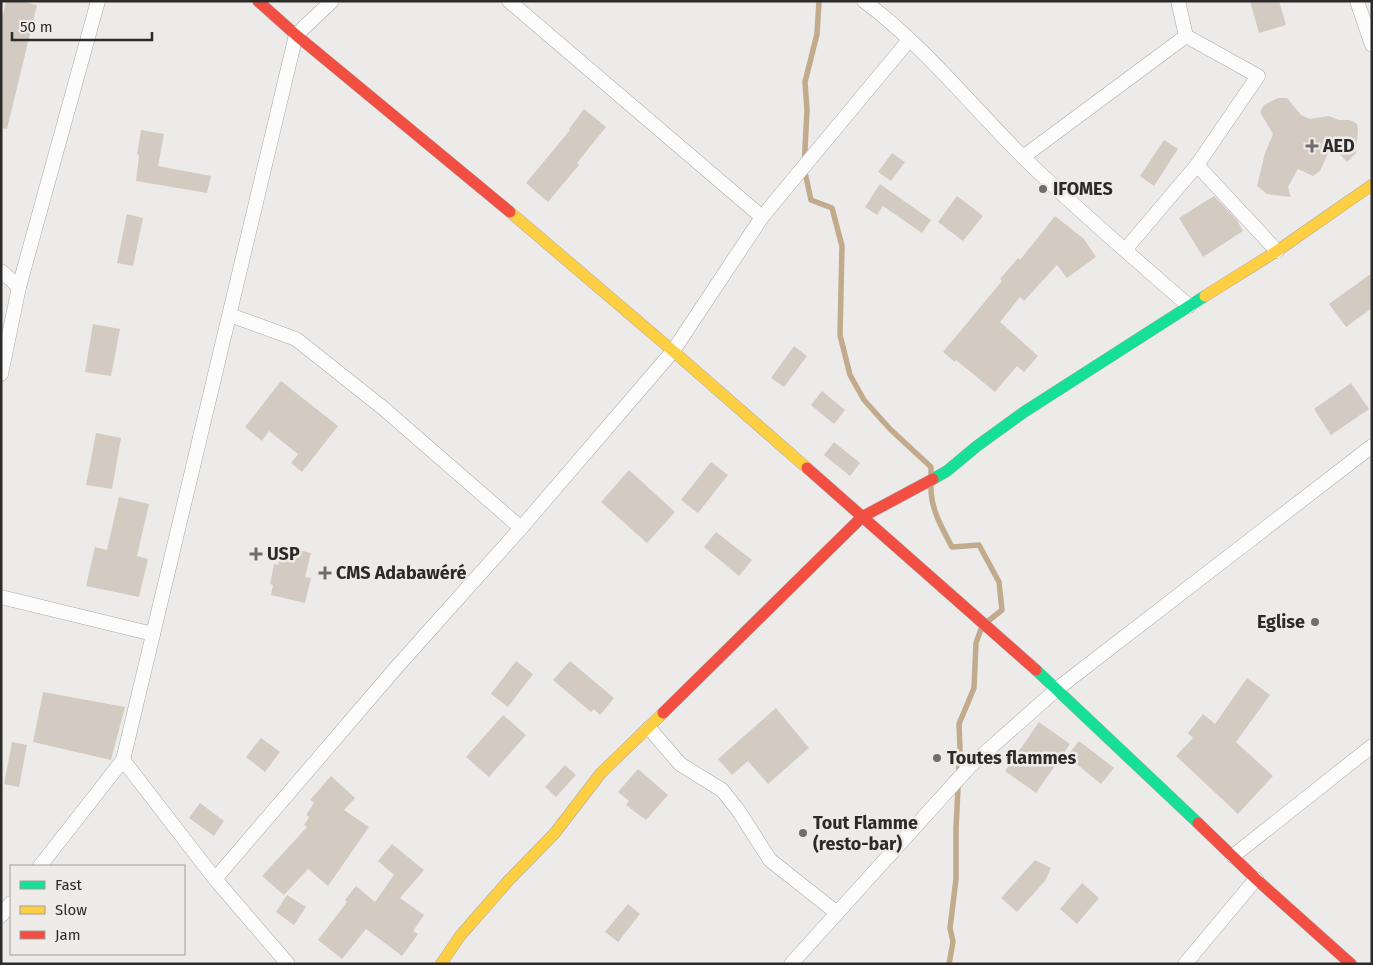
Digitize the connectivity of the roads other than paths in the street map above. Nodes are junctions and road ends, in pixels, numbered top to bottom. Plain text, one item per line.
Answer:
1 (98, 1) edge
2 (258, 1) edge
3 (332, 1) edge
4 (509, 1) edge
5 (1178, 1) edge
6 (1357, 1) edge
7 (874, 4) edge
8 (296, 35) junction
9 (1186, 36) junction
10 (909, 40) junction
11 (1372, 45) edge
12 (1023, 157) junction
13 (1197, 164) junction
14 (1372, 185) edge
15 (762, 217) junction
16 (1125, 250) junction
17 (1277, 251) junction
18 (1, 271) edge
19 (18, 287) junction
20 (1190, 306) junction
21 (230, 315) junction
22 (673, 351) junction
23 (1, 374) edge
24 (1370, 451) edge
25 (862, 517) junction
26 (521, 528) junction
27 (1, 597) edge
28 (153, 634) junction
29 (1057, 689) junction
30 (649, 728) junction
31 (1372, 746) edge
32 (123, 760) junction
33 (1233, 856) junction
34 (41, 865) edge
35 (215, 878) junction
36 (1256, 880) junction
37 (10, 904) edge
38 (837, 914) junction
39 (1, 916) edge
40 (288, 964) edge
41 (441, 964) edge
42 (791, 964) edge
43 (1185, 964) edge
44 (1351, 964) edge

1 - 19 street
2 - 8 street
3 - 8 street
4 - 15 street
5 - 9 street
6 - 11 street
7 - 10 street
8 - 21 street
8 - 22 street
9 - 12 street
9 - 13 street
10 - 12 street
10 - 15 street
12 - 16 street
13 - 16 street
13 - 17 street
14 - 17 street
15 - 22 street
16 - 20 street
17 - 20 street
18 - 19 street
19 - 23 street
20 - 25 street
21 - 26 street
21 - 28 street
22 - 25 street
22 - 26 street
24 - 29 street
25 - 29 street
25 - 30 street
26 - 35 street
27 - 28 street
28 - 32 street
29 - 33 street
29 - 38 street
30 - 38 street
30 - 41 street
31 - 33 street
32 - 34 street
32 - 35 street
33 - 36 street
35 - 40 street
36 - 43 street
36 - 44 street
37 - 39 street
38 - 42 street

